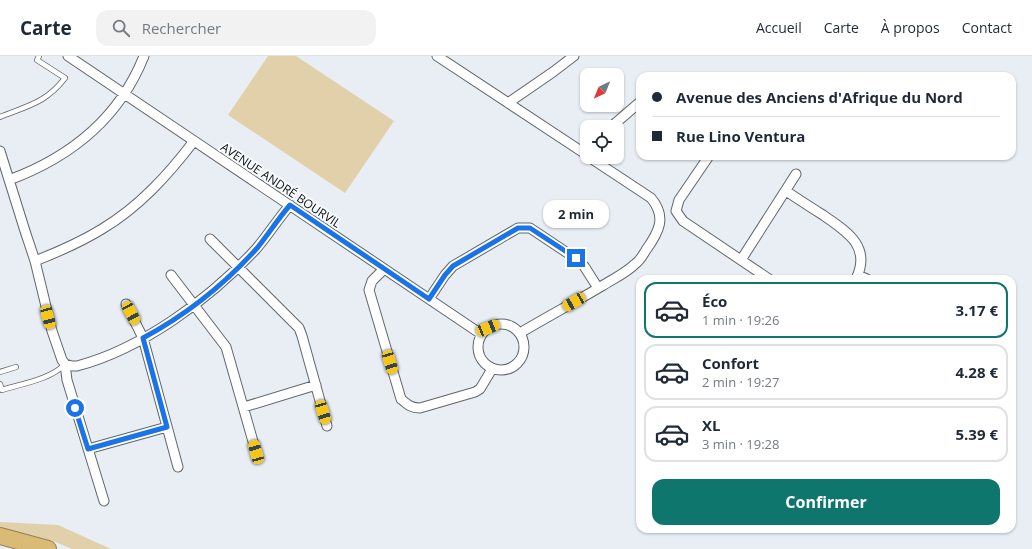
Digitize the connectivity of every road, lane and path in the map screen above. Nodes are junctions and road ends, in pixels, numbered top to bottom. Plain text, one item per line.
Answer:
1 (144, 56) edge
2 (574, 56) edge
3 (72, 57) edge
4 (441, 57) edge
5 (38, 58) edge
6 (125, 94) junction
7 (508, 103) junction
8 (636, 105) edge
9 (0, 117) edge
10 (619, 120) edge
11 (194, 141) junction
12 (580, 148) edge
13 (0, 151) edge
14 (706, 160) edge
15 (600, 164) edge
16 (796, 174) dead end
17 (9, 180) junction
18 (786, 191) junction
19 (290, 205) junction
20 (676, 212) junction
21 (660, 214) junction
22 (210, 239) dead end
23 (740, 260) junction
24 (35, 261) junction
25 (239, 267) junction
26 (384, 269) junction
27 (171, 275) dead end
28 (763, 275) edge
29 (858, 275) edge
30 (598, 288) junction
31 (429, 299) junction
32 (126, 304) dead end
33 (194, 305) junction
34 (520, 333) junction
35 (481, 334) junction
36 (143, 338) junction
37 (65, 364) junction
38 (16, 367) dead end
39 (492, 368) junction
40 (0, 372) edge
41 (0, 384) edge
42 (316, 385) junction
43 (244, 407) junction
44 (327, 426) dead end
45 (167, 427) junction
46 (88, 449) junction
47 (256, 452) dead end
48 (178, 467) dead end
49 (104, 501) dead end
50 (0, 536) edge
51 (0, 547) edge
52 (4, 549) edge
53 (48, 549) edge

1 - 6 street
2 - 7 street
3 - 6 street, AVENUE ANDRÉ BOURVIL
4 - 7 street
5 - 9 lane
6 - 11 street, AVENUE ANDRÉ BOURVIL
6 - 17 street
7 - 12 street
8 - 10 street
11 - 19 street, AVENUE ANDRÉ BOURVIL
11 - 24 street
13 - 17 street
14 - 20 street
15 - 21 street
16 - 18 street
17 - 24 street
18 - 23 street
18 - 29 street
19 - 25 street
19 - 26 street, AVENUE ANDRÉ BOURVIL
20 - 21 street
20 - 23 street
21 - 30 street
22 - 25 street
23 - 28 street
24 - 37 street
25 - 33 street
25 - 42 street
26 - 31 street, AVENUE ANDRÉ BOURVIL
26 - 39 street
27 - 33 street
30 - 31 street
30 - 34 street
31 - 35 street, AVENUE ANDRÉ BOURVIL
32 - 36 street
33 - 36 street
33 - 43 street
34 - 35 street
34 - 39 street
35 - 39 street
36 - 37 street
36 - 45 street
37 - 41 lane
37 - 46 street
38 - 40 lane
42 - 43 street
42 - 44 street
43 - 47 street
45 - 46 street
45 - 48 street
46 - 49 street
50 - 53 highway
51 - 52 highway

